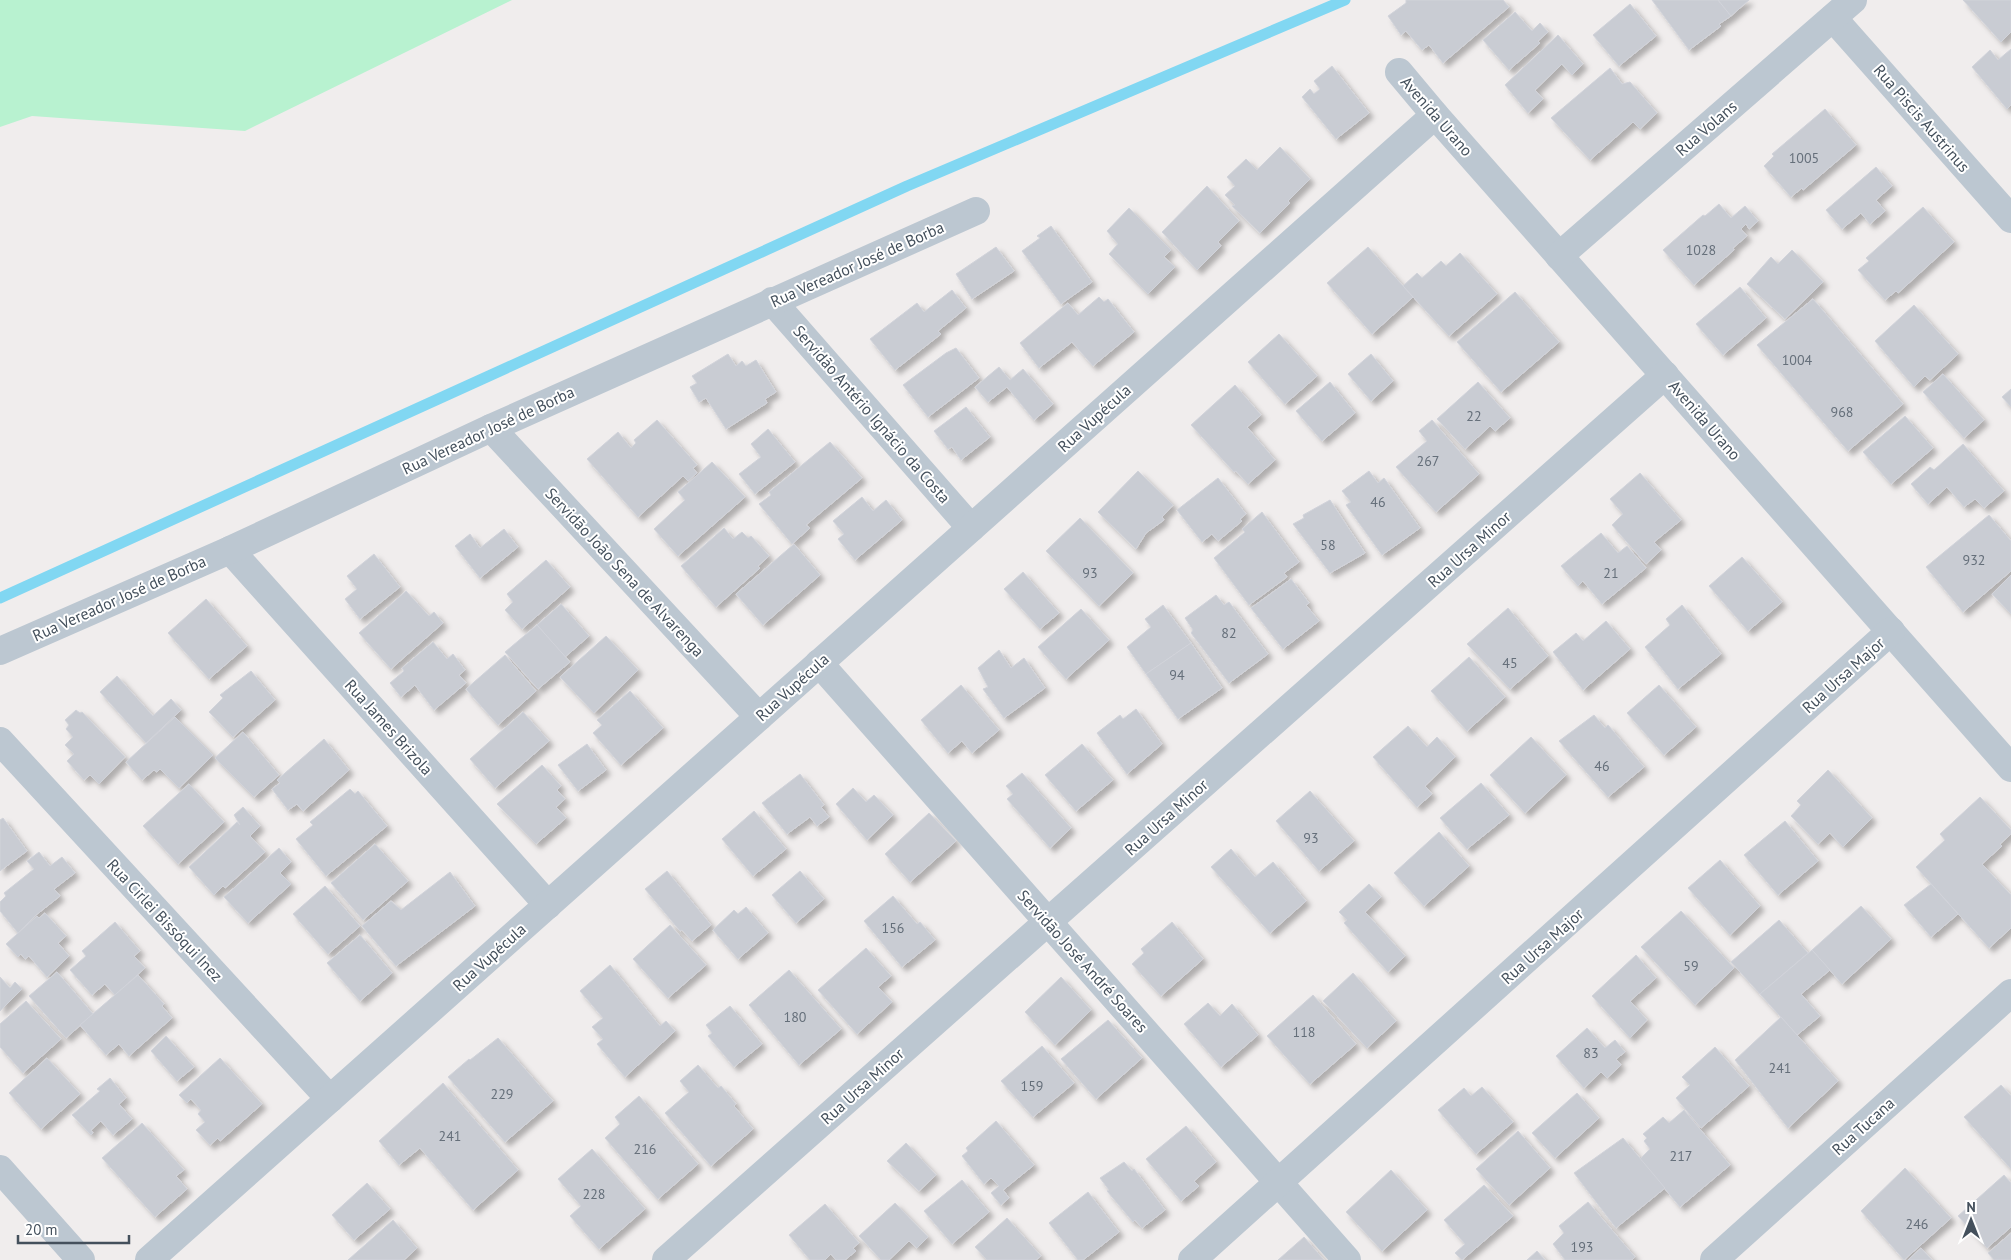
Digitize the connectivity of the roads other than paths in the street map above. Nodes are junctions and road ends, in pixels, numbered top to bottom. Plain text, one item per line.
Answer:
1 (1843, 9) edge
2 (1399, 72) dead end
3 (1435, 115) junction
4 (976, 211) dead end
5 (2011, 219) edge
6 (1559, 256) junction
7 (772, 301) junction
8 (1665, 375) junction
9 (490, 428) junction
10 (971, 528) junction
11 (230, 550) junction
12 (1891, 631) junction
13 (0, 651) edge
14 (819, 663) junction
15 (759, 716) junction
16 (0, 741) edge
17 (2011, 768) edge
18 (548, 905) junction
19 (1048, 922) junction
20 (2011, 993) edge
21 (330, 1099) junction
22 (0, 1169) edge
23 (1280, 1183) junction
24 (81, 1260) edge
25 (149, 1260) edge
26 (666, 1260) edge
27 (1192, 1260) edge
28 (1348, 1260) edge
29 (1714, 1260) edge

1 - 5 street, Rua Piscis Austrinus
1 - 6 street, Rua Volans
2 - 3 street, Avenida Urano
3 - 6 street, Avenida Urano
3 - 10 street, Rua Vupécula
4 - 7 street, Rua Vereador José de Borba
6 - 8 street, Avenida Urano
7 - 9 street, Rua Vereador José de Borba
7 - 10 street, Servidão Antério Ignácio da Costa
8 - 12 street, Avenida Urano
8 - 19 street, Rua Ursa Minor
9 - 11 street, Rua Vereador José de Borba
9 - 15 street, Servidão João Sena de Alvarenga
10 - 14 street, Rua Vupécula
11 - 13 street, Rua Vereador José de Borba
11 - 18 street, Rua James Brizola
12 - 17 street, Avenida Urano
12 - 23 street, Rua Ursa Major
14 - 15 street, Rua Vupécula
14 - 19 street, Servidão José André Soares
15 - 18 street, Rua Vupécula
16 - 21 street, Rua Cirlei Bissóqui Inez
18 - 21 street, Rua Vupécula
19 - 23 street, Servidão José André Soares
19 - 26 street, Rua Ursa Minor
20 - 29 street, Rua Tucana
21 - 25 street, Rua Vupécula
22 - 24 street
23 - 27 street, Rua Ursa Major
23 - 28 street, Servidão José André Soares

